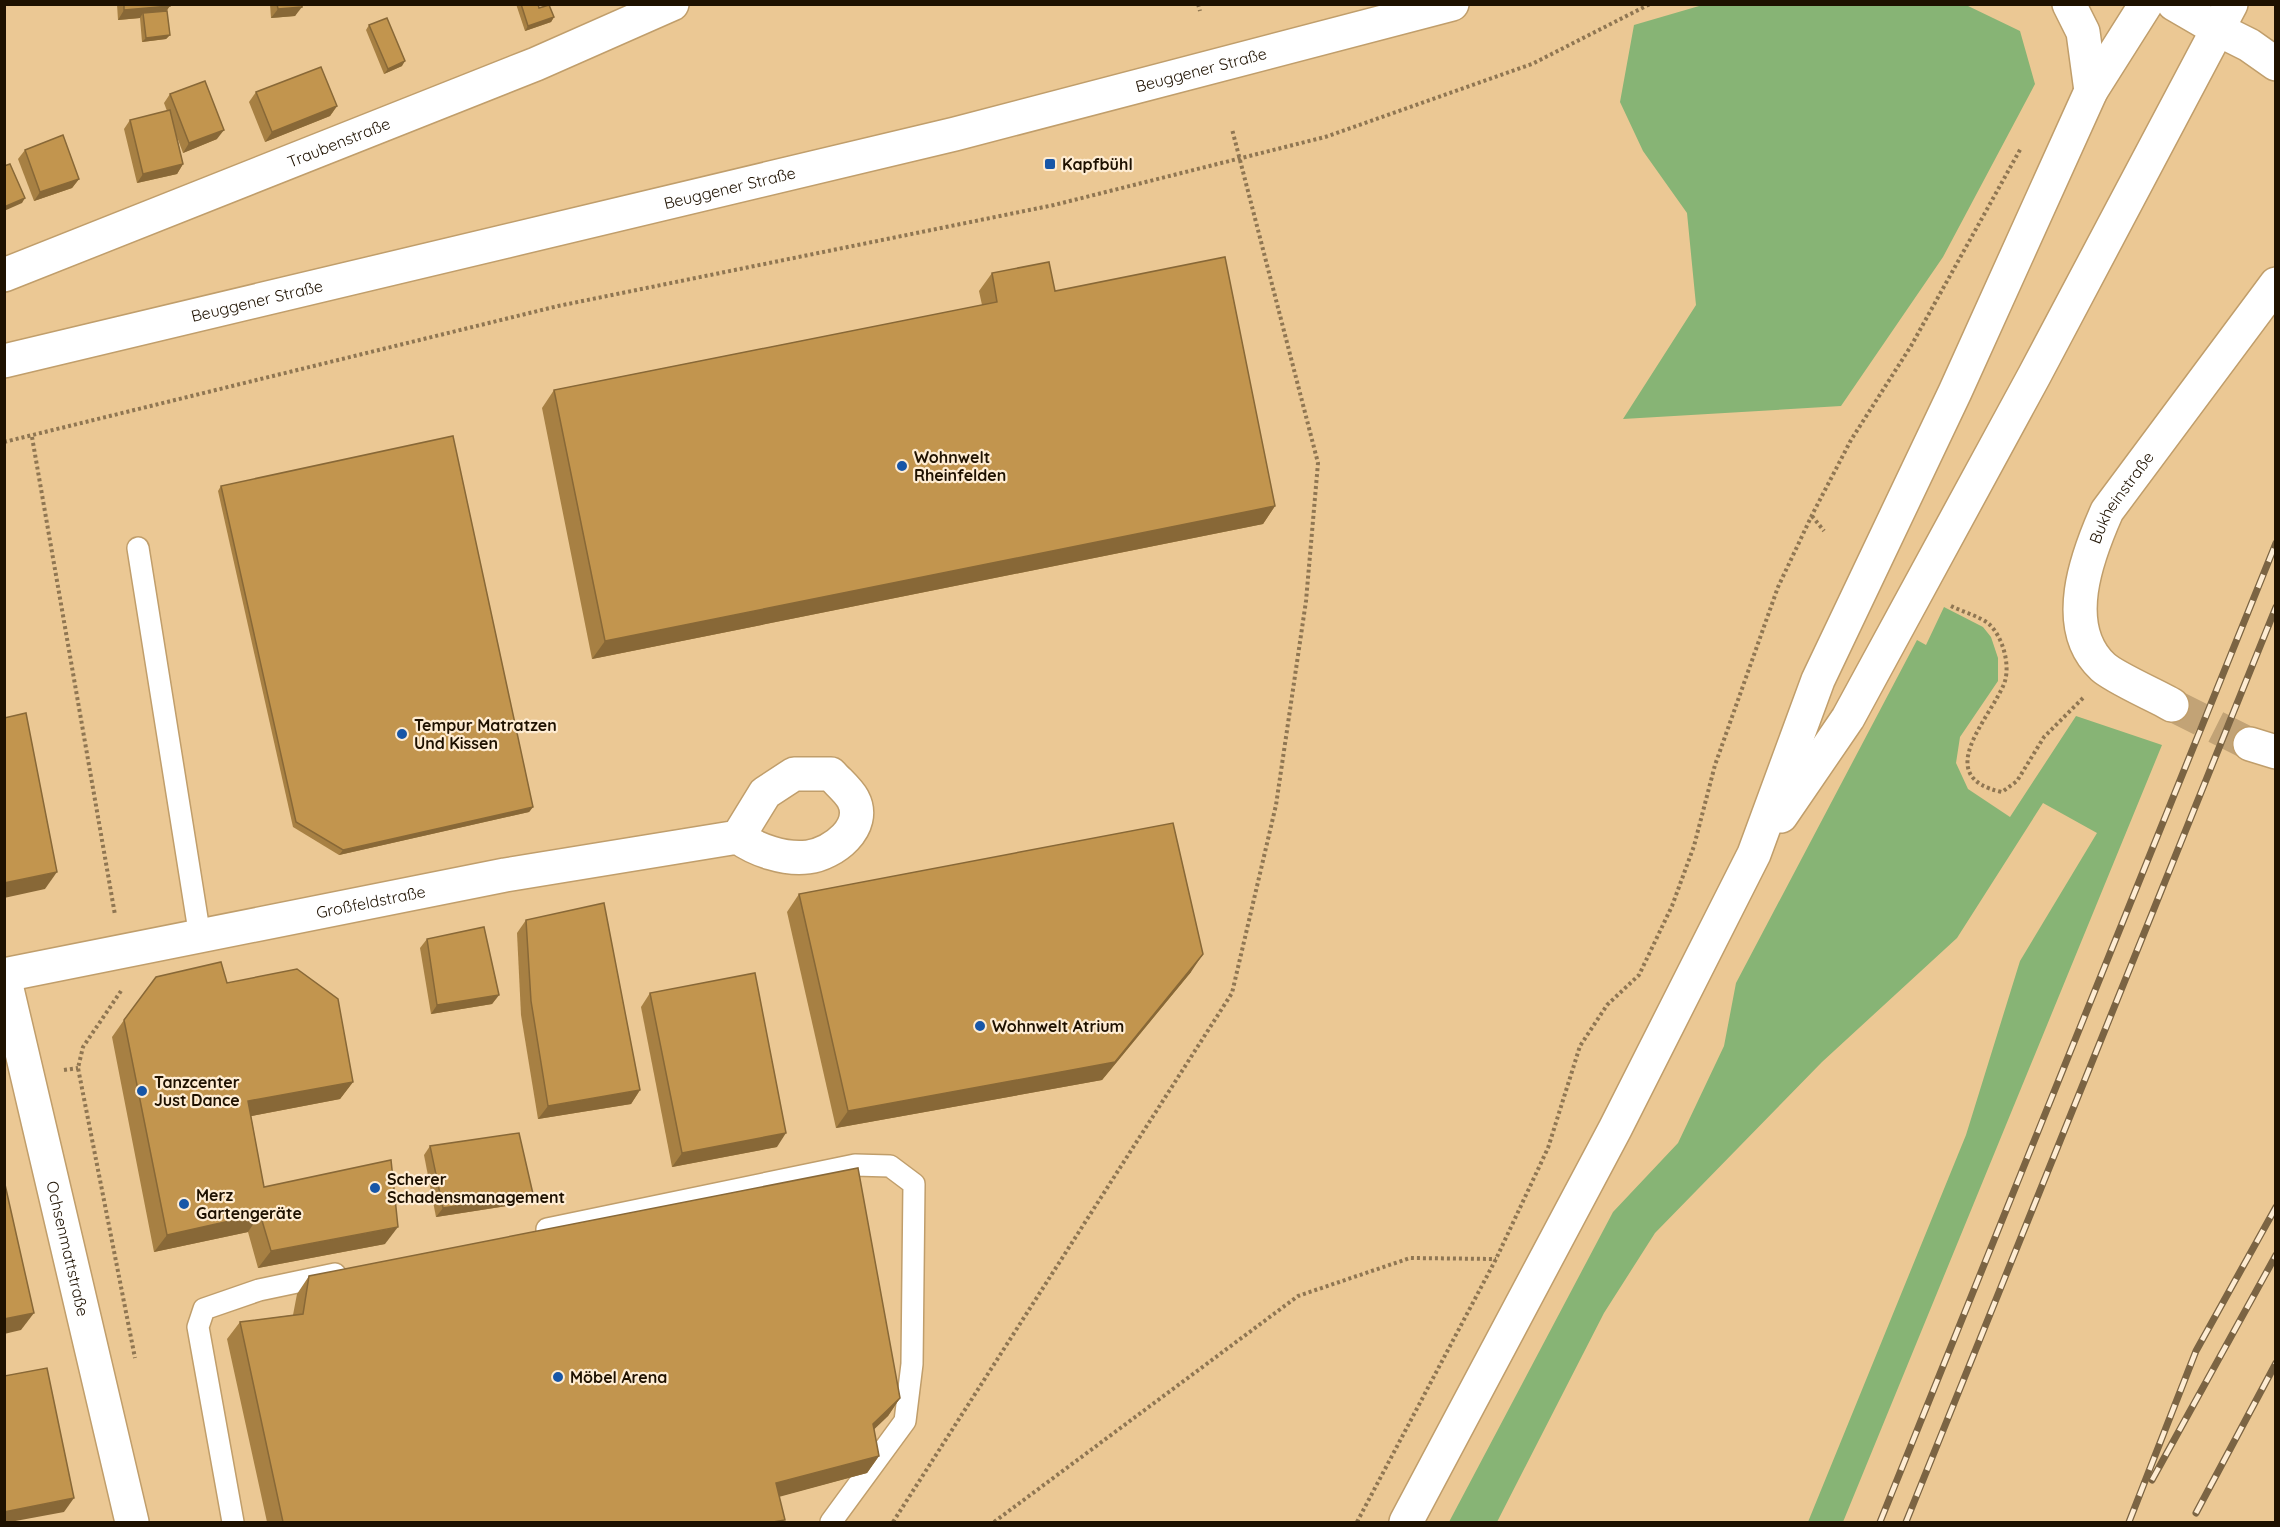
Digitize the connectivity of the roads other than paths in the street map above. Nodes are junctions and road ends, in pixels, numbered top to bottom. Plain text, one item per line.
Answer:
1 (672, 4) edge
2 (1452, 4) edge
3 (2069, 4) edge
4 (2146, 4) edge
5 (2174, 4) edge
6 (1406, 10) edge
7 (2224, 17) edge
8 (2276, 64) edge
9 (2091, 91) junction
10 (4, 275) edge
11 (2276, 284) edge
12 (4, 361) edge
13 (138, 548) dead end
14 (2172, 705) tunnel mouth
15 (738, 837) dead end
16 (1754, 854) junction
17 (200, 937) junction
18 (4, 976) edge
19 (528, 1233) edge
20 (353, 1270) edge
21 (132, 1522) edge
22 (233, 1522) edge
23 (831, 1522) edge
24 (1406, 1522) edge

1 - 10 main road, Traubenstraße
2 - 6 main road, Beuggener Straße
3 - 9 main road
4 - 9 main road
5 - 7 main road
6 - 12 main road, Beuggener Straße
7 - 8 main road
7 - 16 main road
9 - 16 main road
11 - 14 main road, Bukheinstraße
13 - 17 lane
15 - 17 main road, Großfeldstraße
16 - 24 main road
17 - 18 main road, Großfeldstraße
18 - 21 main road, Ochsenmattstraße
19 - 23 lane
20 - 22 lane

